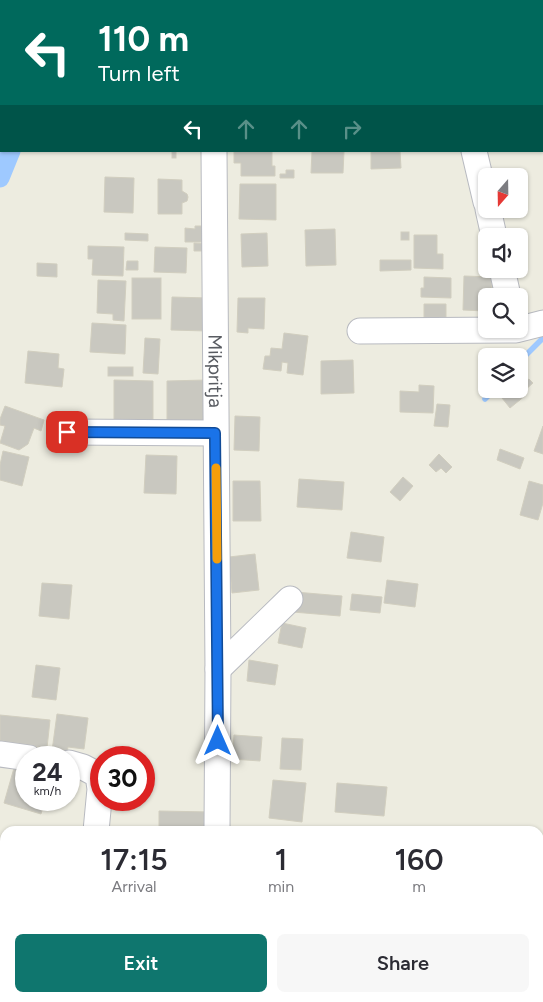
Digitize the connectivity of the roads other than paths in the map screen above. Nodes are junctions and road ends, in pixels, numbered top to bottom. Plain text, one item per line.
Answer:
1 (214, 152) edge
2 (474, 152) edge
3 (478, 168) edge
4 (543, 323) edge
5 (528, 326) edge
6 (478, 329) edge
7 (360, 331) dead end
8 (67, 432) dead end
9 (215, 433) junction
10 (290, 599) dead end
11 (218, 669) junction
12 (0, 754) edge
13 (15, 756) edge
14 (80, 766) edge
15 (96, 826) edge
16 (217, 826) edge

1 - 9 street, Mikpritja
2 - 3 street
4 - 5 street
6 - 7 street
8 - 9 street
9 - 11 street, Mikpritja
10 - 11 street
11 - 16 street, Mikpritja
12 - 13 street
14 - 15 street

